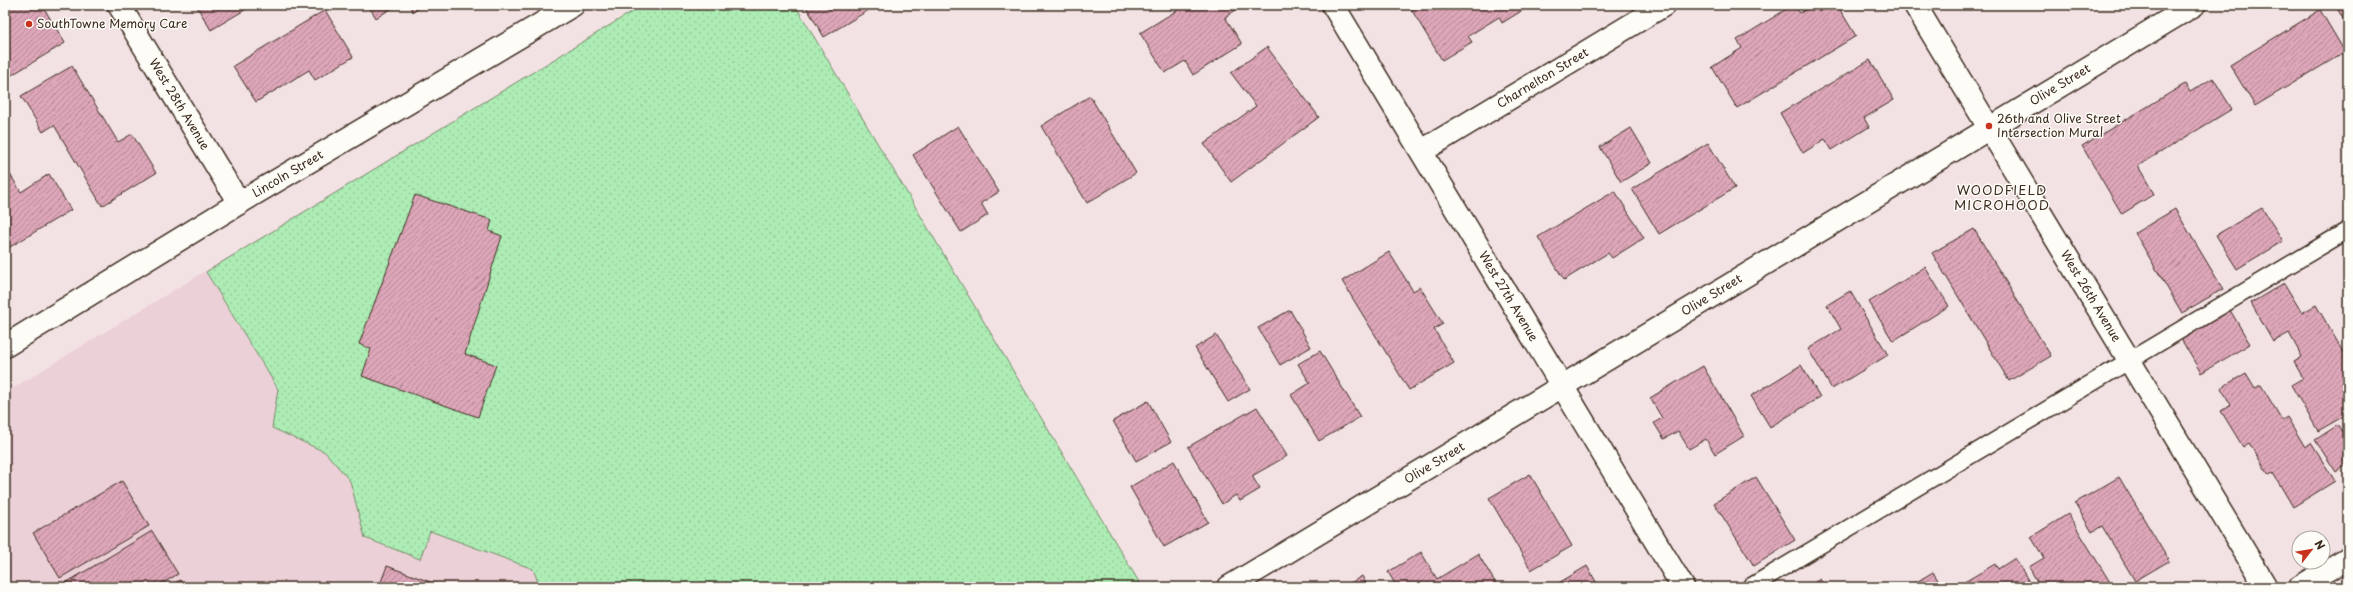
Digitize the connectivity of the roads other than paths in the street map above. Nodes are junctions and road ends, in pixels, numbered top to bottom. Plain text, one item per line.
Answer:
1 (119, 5) edge
2 (573, 5) edge
3 (1333, 5) edge
4 (1664, 5) edge
5 (1915, 5) edge
6 (2194, 5) edge
7 (1989, 126) junction
8 (1422, 151) junction
9 (239, 203) junction
10 (2348, 230) edge
11 (5, 346) edge
12 (2129, 360) junction
13 (1563, 387) junction
14 (2348, 558) edge
15 (1229, 587) edge
16 (1684, 587) edge
17 (1750, 587) edge
18 (2266, 587) edge
19 (2300, 587) edge

1 - 9 street, West 28th Avenue
2 - 9 street, Lincoln Street
3 - 8 street, West 27th Avenue
4 - 8 street, Charnelton Street
5 - 7 street, West 26th Avenue
6 - 7 street, Olive Street
7 - 12 street, West 26th Avenue
7 - 13 street, Olive Street
8 - 13 street, West 27th Avenue
9 - 11 street, Lincoln Street
10 - 12 lane
12 - 17 lane
12 - 18 street, West 26th Avenue
13 - 15 street, Olive Street
13 - 16 street, West 27th Avenue
14 - 19 street

